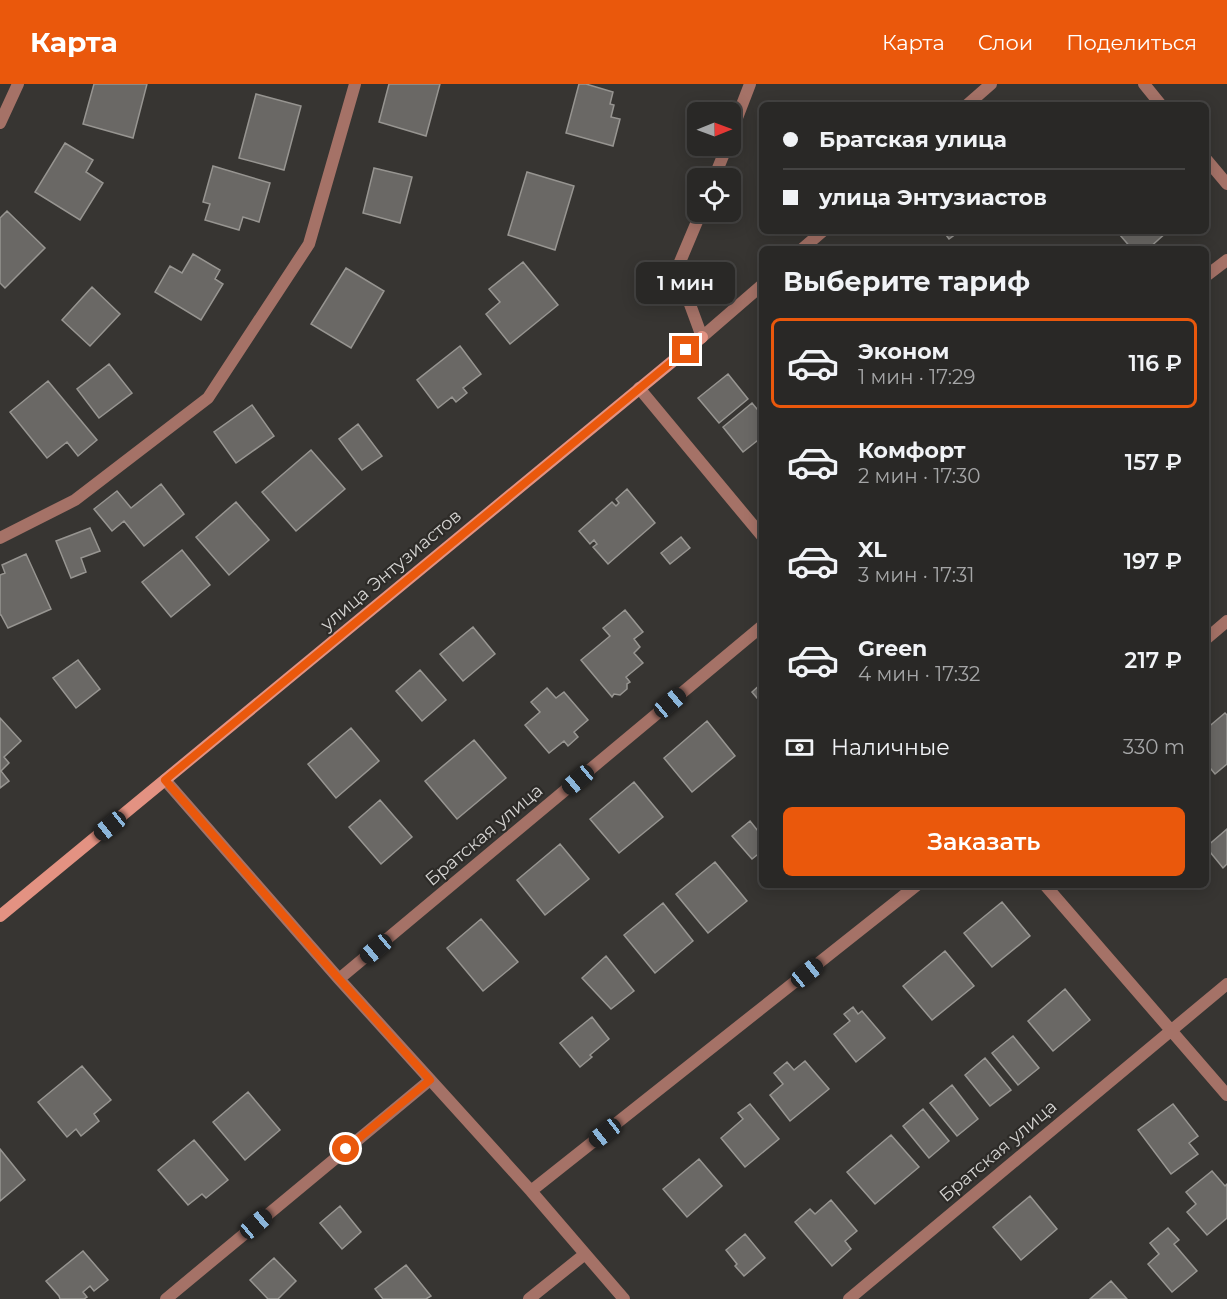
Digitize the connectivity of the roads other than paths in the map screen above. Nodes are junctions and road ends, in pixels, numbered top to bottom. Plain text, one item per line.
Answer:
1 (18, 84) edge
2 (355, 84) edge
3 (750, 84) edge
4 (991, 84) edge
5 (1144, 84) edge
6 (970, 102) edge
7 (1159, 102) edge
8 (741, 107) edge
9 (0, 123) edge
10 (1209, 163) edge
11 (1227, 184) edge
12 (697, 222) edge
13 (820, 234) edge
14 (806, 246) edge
15 (1227, 260) edge
16 (1209, 274) edge
17 (759, 288) edge
18 (702, 337) junction
19 (639, 388) junction
20 (759, 532) edge
21 (0, 538) edge
22 (1227, 621) edge
23 (759, 629) edge
24 (1209, 636) edge
25 (165, 780) junction
26 (913, 888) edge
27 (1049, 888) edge
28 (0, 916) edge
29 (339, 979) junction
30 (1227, 984) edge
31 (1171, 1030) junction
32 (430, 1080) junction
33 (1227, 1095) edge
34 (531, 1191) junction
35 (585, 1254) junction
36 (166, 1299) edge
37 (529, 1299) edge
38 (624, 1299) edge
39 (849, 1299) edge

1 - 9 street
2 - 21 street
3 - 8 street
4 - 6 street
5 - 7 street
10 - 11 street
12 - 18 street
13 - 14 street
15 - 16 street
17 - 18 street
18 - 19 street, улица Энтузиастов
19 - 20 street
19 - 25 street, улица Энтузиастов
22 - 24 street
23 - 29 street, Братская улица
25 - 28 street, улица Энтузиастов
25 - 29 street
26 - 34 street
27 - 31 street
29 - 32 street
30 - 31 street, Братская улица
31 - 33 street
31 - 39 street, Братская улица
32 - 34 street
32 - 36 street
34 - 35 street
35 - 37 street
35 - 38 street

